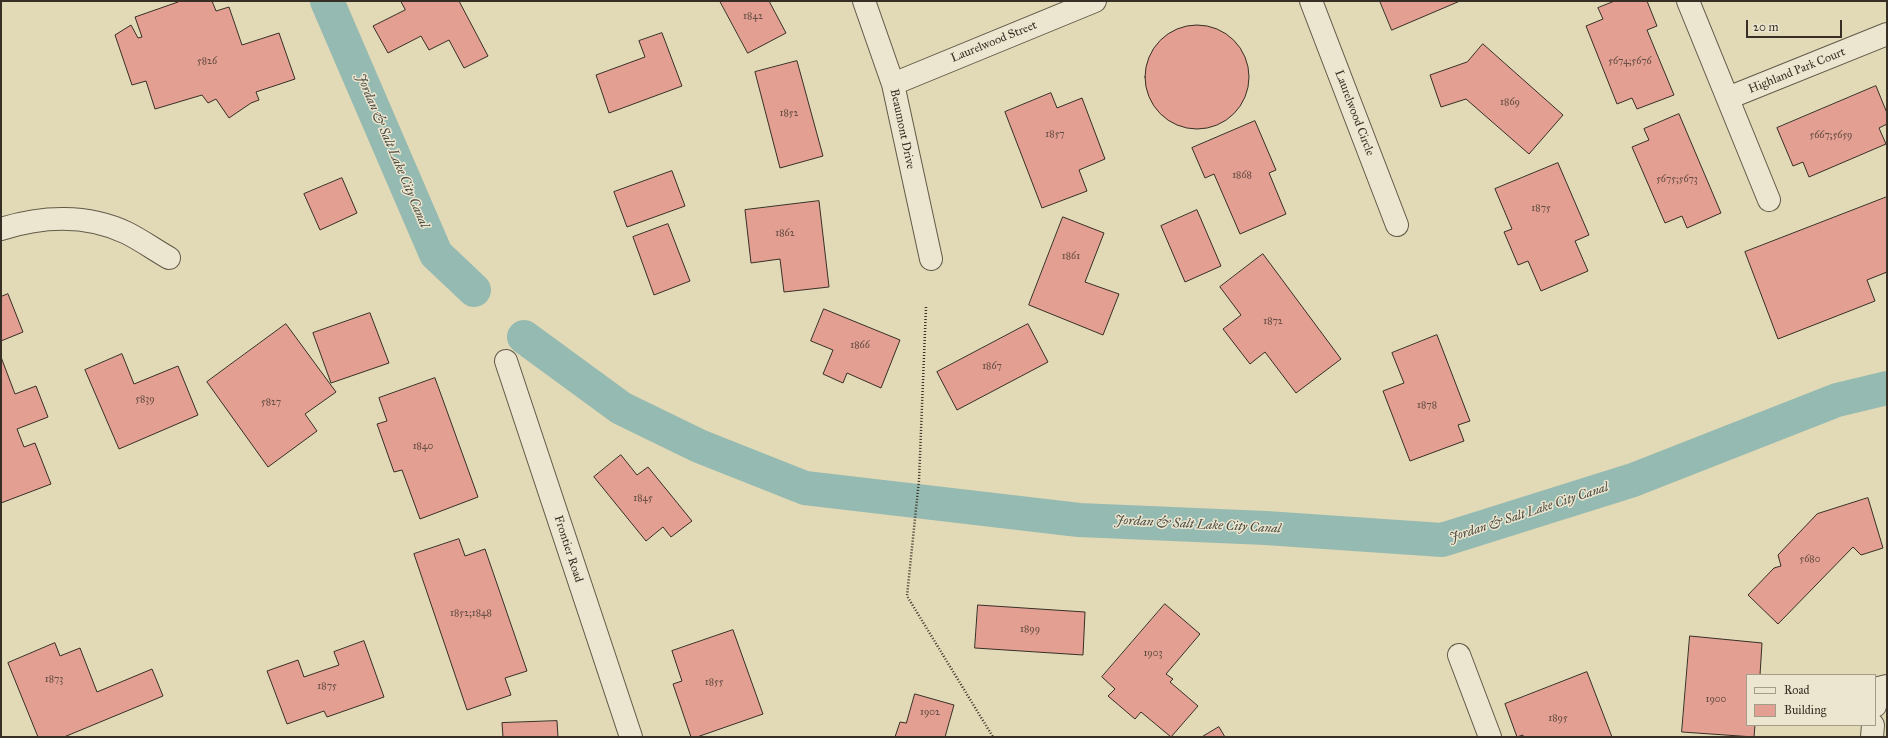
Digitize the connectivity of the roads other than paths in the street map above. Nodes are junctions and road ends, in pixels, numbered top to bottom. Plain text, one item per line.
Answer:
1 (864, 1) edge
2 (1095, 1) edge
3 (1311, 1) edge
4 (1688, 1) edge
5 (1887, 34) edge
6 (893, 84) junction
7 (1728, 98) junction
8 (1769, 200) dead end
9 (1398, 225) dead end
10 (1, 229) edge
11 (169, 258) dead end
12 (931, 259) dead end
13 (506, 360) dead end
14 (1459, 655) dead end
15 (1873, 726) edge
16 (631, 737) edge
17 (1490, 737) edge
18 (1872, 737) edge

1 - 6 street, Beaumont Drive
2 - 6 street, Laurelwood Street
3 - 9 street, Laurelwood Circle
4 - 7 street
5 - 7 street, Highland Park Court
6 - 12 street, Beaumont Drive
7 - 8 street
10 - 11 street
13 - 16 street, Frontier Road
14 - 17 street
15 - 18 street

